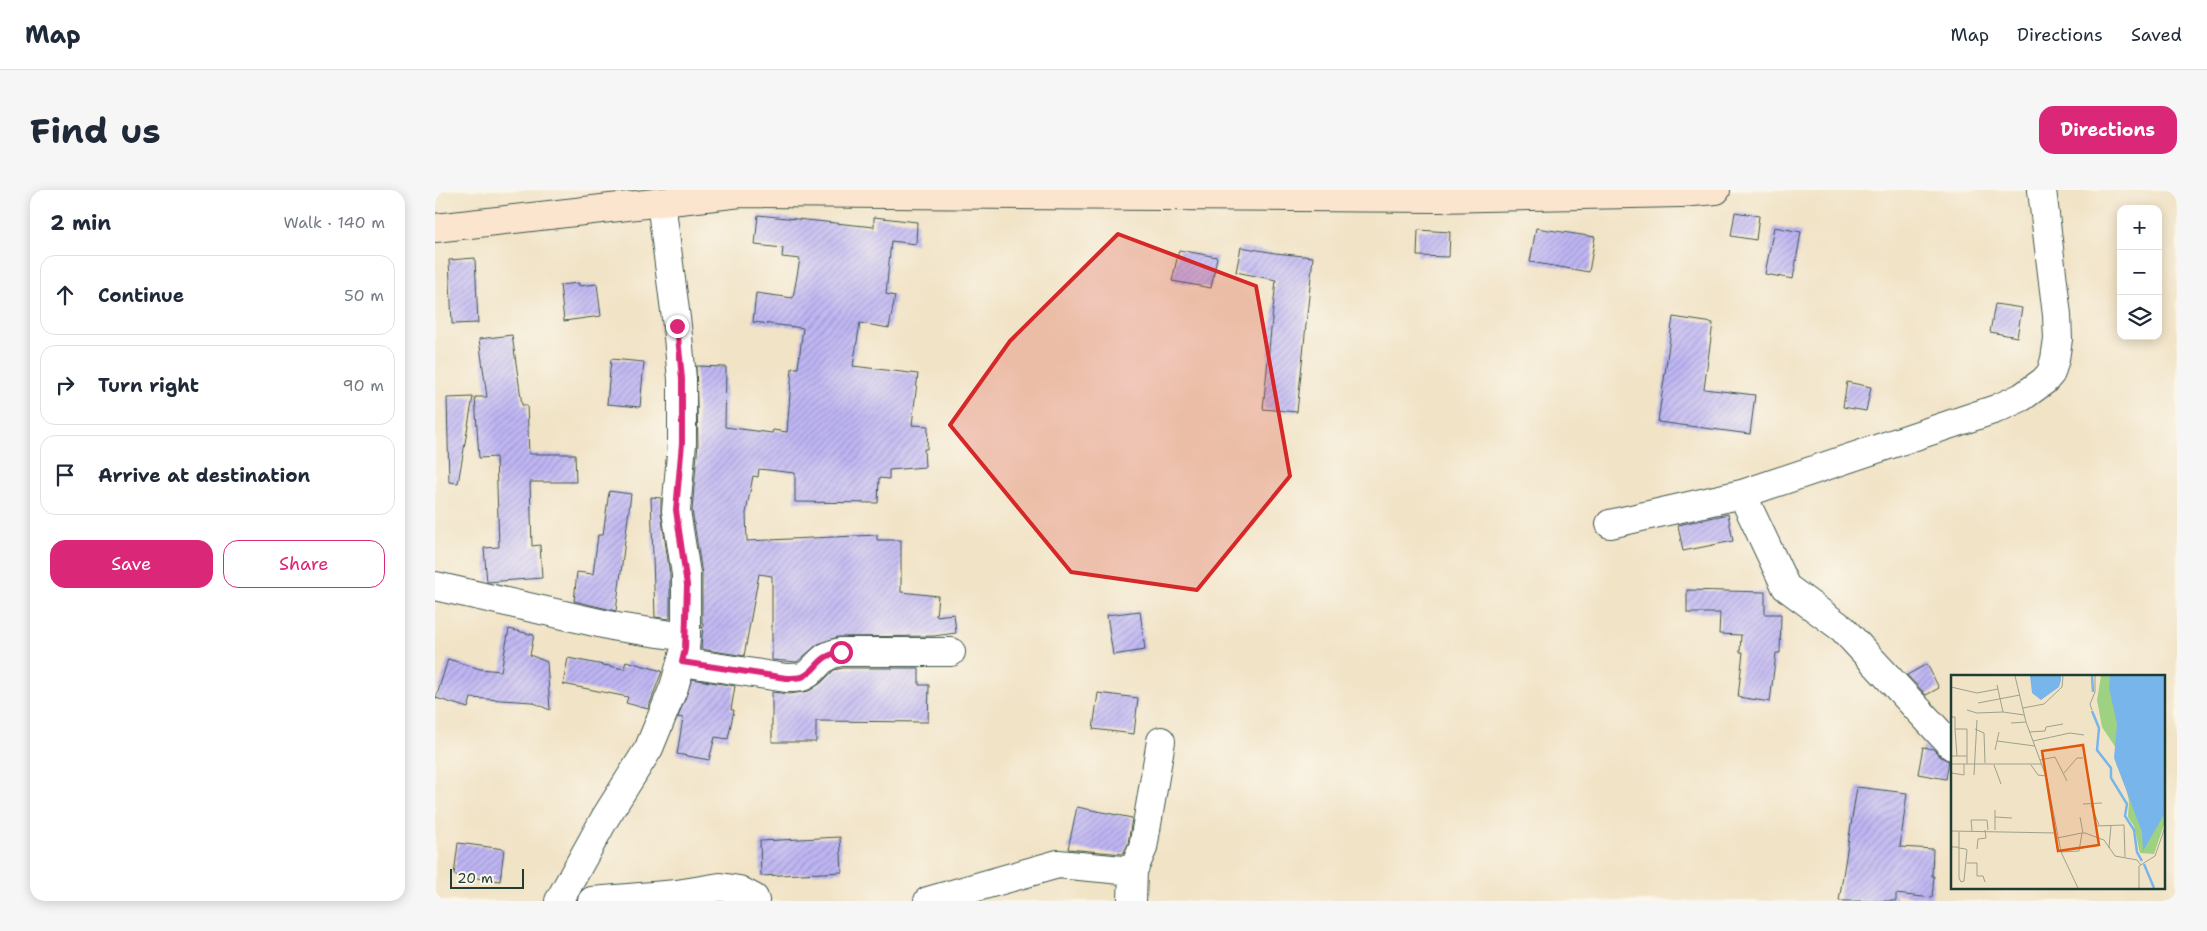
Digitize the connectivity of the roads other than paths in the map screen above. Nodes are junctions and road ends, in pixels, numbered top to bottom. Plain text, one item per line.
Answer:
1 (1715, 190) edge
2 (2042, 190) edge
3 (741, 191) edge
4 (661, 202) junction
5 (435, 228) edge
6 (1742, 494) junction
7 (1610, 524) dead end
8 (435, 586) edge
9 (684, 649) junction
10 (951, 652) dead end
11 (1161, 741) dead end
12 (1951, 745) edge
13 (1133, 871) junction
14 (677, 897) edge
15 (559, 901) edge
16 (592, 901) edge
17 (755, 901) edge
18 (928, 901) edge
19 (1133, 901) edge

1 - 3 main road
2 - 6 street
3 - 4 main road
4 - 5 main road
4 - 9 street
6 - 7 street
6 - 12 street
8 - 9 street
9 - 10 street
9 - 15 street
11 - 13 street
13 - 18 street
13 - 19 street
14 - 16 street
14 - 17 street

